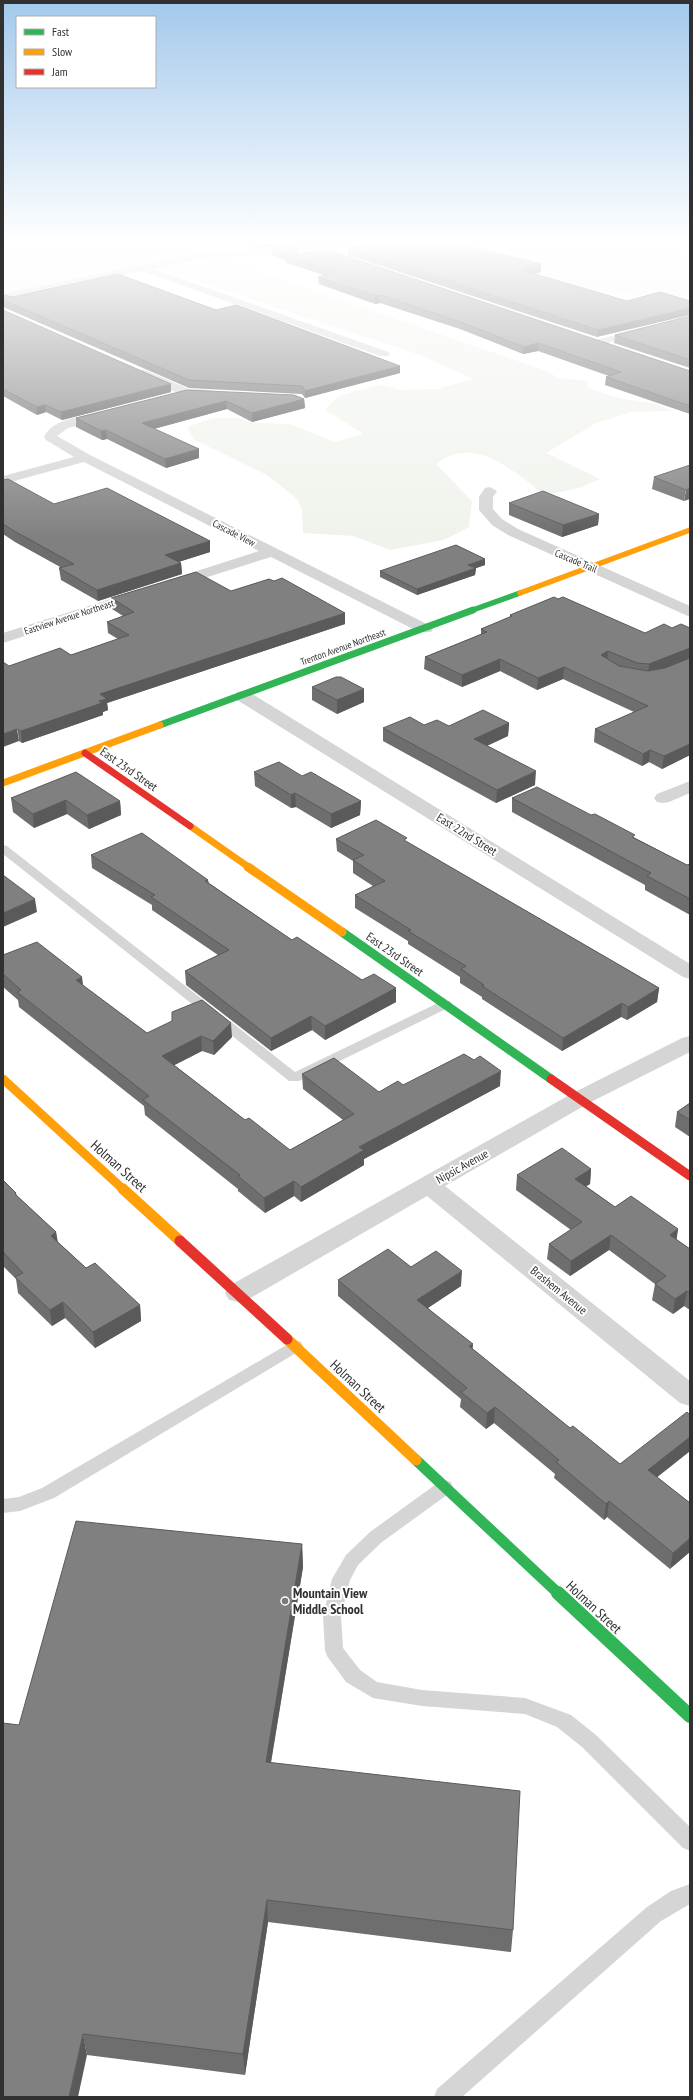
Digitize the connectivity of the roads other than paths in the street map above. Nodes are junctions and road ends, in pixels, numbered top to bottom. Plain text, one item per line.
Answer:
1 (350, 342) edge
2 (593, 342) edge
3 (618, 350) edge
4 (384, 354) dead end
5 (130, 367) edge
6 (187, 393) junction
7 (226, 394) edge
8 (172, 397) edge
9 (118, 411) edge
10 (85, 458) junction
11 (3, 480) edge
12 (490, 491) dead end
13 (689, 531) edge
14 (272, 552) junction
15 (589, 567) junction
16 (690, 612) edge
17 (424, 629) junction
18 (3, 638) edge
19 (243, 696) junction
20 (85, 753) junction
21 (3, 784) edge
22 (690, 786) edge
23 (663, 798) dead end
24 (3, 848) edge
25 (690, 973) edge
26 (446, 1004) junction
27 (690, 1043) edge
28 (3, 1080) edge
29 (581, 1098) junction
30 (690, 1176) edge
31 (428, 1185) junction
32 (238, 1293) junction
33 (295, 1346) junction
34 (690, 1396) edge
35 (445, 1487) junction
36 (3, 1506) edge
37 (690, 1716) edge
38 (690, 1841) edge
39 (690, 1894) edge
40 (445, 2097) edge

1 - 4 street
2 - 3 street
5 - 6 street
6 - 7 street
6 - 8 street
9 - 10 street, Cascade View
10 - 11 street
10 - 14 street, Cascade View
12 - 15 street, Cascade Trail
13 - 15 street, Trenton Avenue Northeast
14 - 17 street, Cascade View
14 - 18 street, Eastview Avenue Northeast
15 - 16 street, Cascade Trail
15 - 17 street, Trenton Avenue Northeast
17 - 19 street, Trenton Avenue Northeast
19 - 20 street, Trenton Avenue Northeast
19 - 25 street, East 22nd Street
20 - 21 street, Trenton Avenue Northeast
20 - 26 street, East 23rd Street
22 - 23 street
24 - 26 lane
26 - 29 street, East 23rd Street
27 - 29 street, Nipsic Avenue
28 - 32 street, Holman Street
29 - 30 street, East 23rd Street
29 - 31 street, Nipsic Avenue
31 - 32 street, Nipsic Avenue
31 - 34 street, Brashem Avenue
32 - 33 street, Holman Street
33 - 35 street, Holman Street
33 - 36 lane
35 - 37 street, Holman Street
35 - 38 lane
39 - 40 lane

